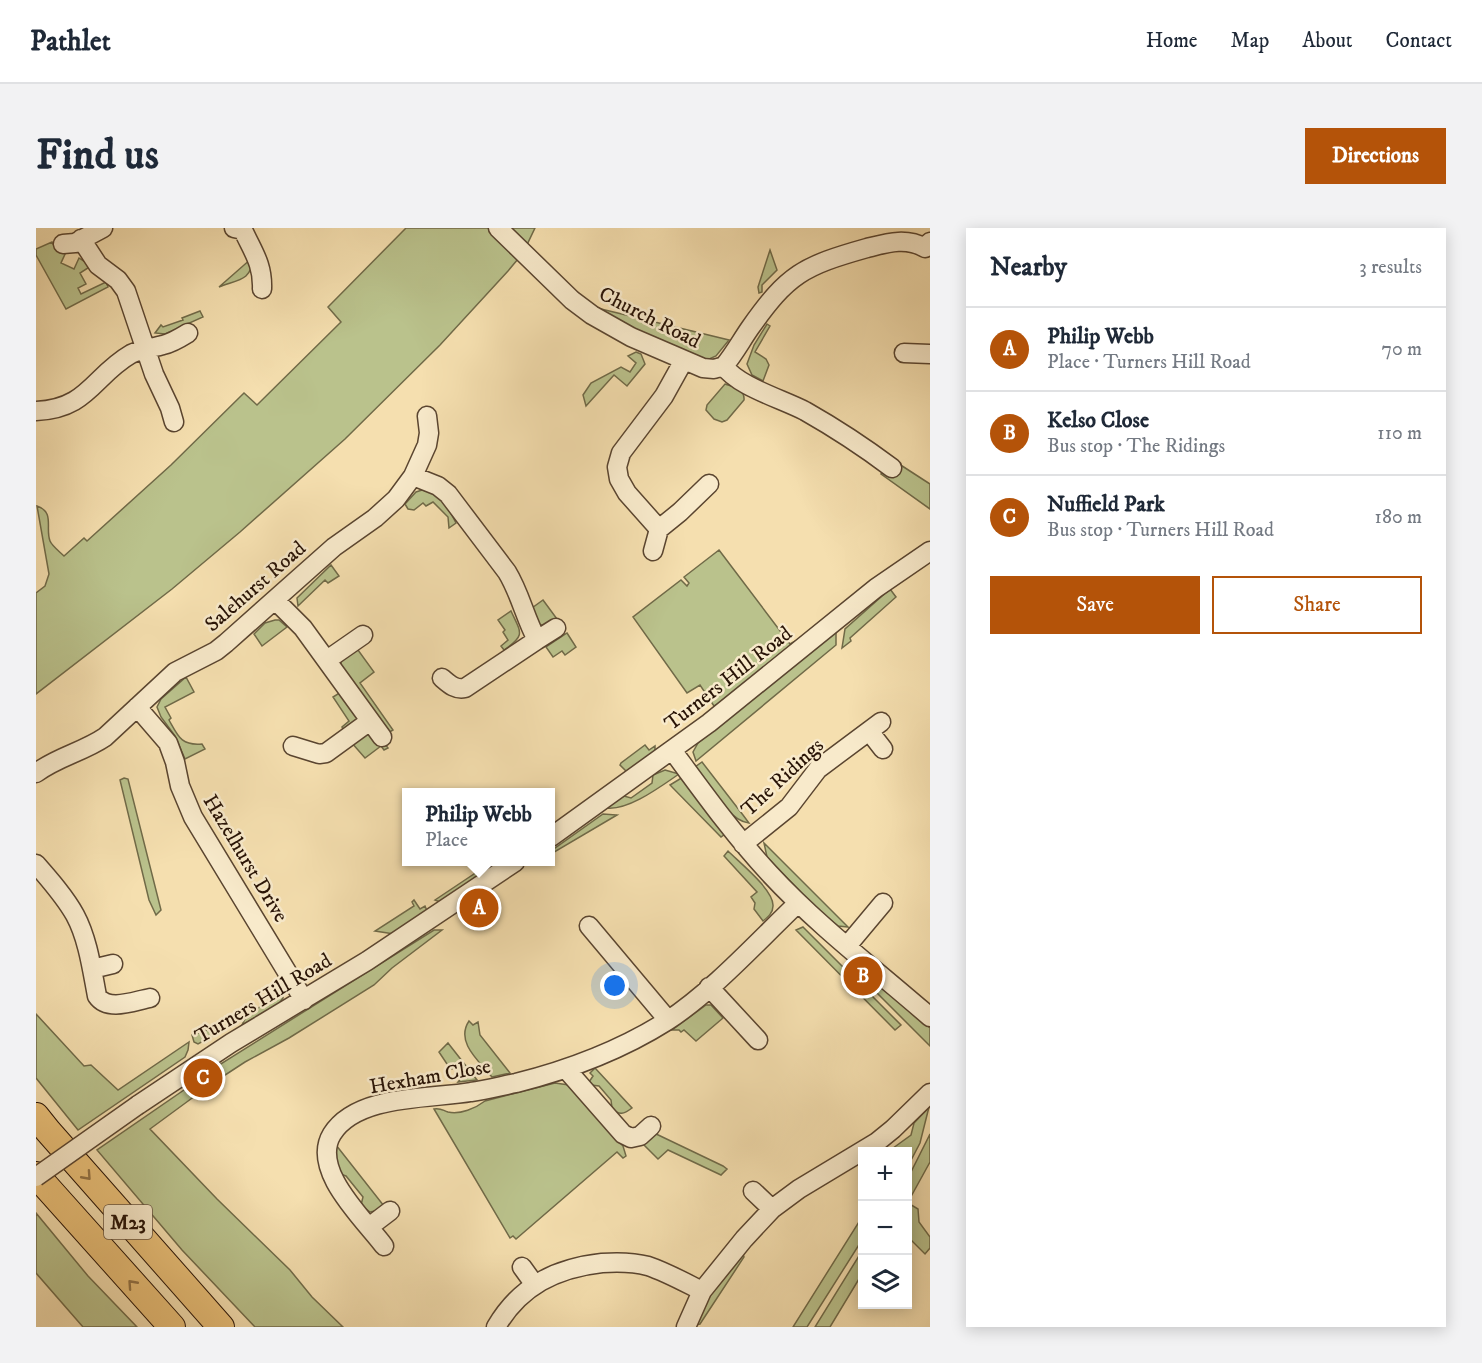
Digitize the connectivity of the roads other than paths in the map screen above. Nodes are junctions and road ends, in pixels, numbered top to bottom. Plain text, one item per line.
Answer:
1 (103, 228) edge
2 (241, 229) edge
3 (504, 234) edge
4 (928, 248) edge
5 (262, 289) dead end
6 (188, 333) dead end
7 (146, 348) junction
8 (904, 353) dead end
9 (930, 354) edge
10 (684, 360) junction
11 (724, 366) junction
12 (36, 411) edge
13 (427, 416) dead end
14 (174, 422) dead end
15 (891, 468) dead end
16 (413, 476) junction
17 (709, 484) dead end
18 (659, 529) junction
19 (653, 551) dead end
20 (930, 551) edge
21 (275, 600) junction
22 (556, 628) dead end
23 (363, 635) dead end
24 (537, 640) junction
25 (327, 660) junction
26 (442, 678) dead end
27 (137, 707) junction
28 (370, 721) junction
29 (382, 737) dead end
30 (293, 746) dead end
31 (883, 749) dead end
32 (672, 750) junction
33 (36, 773) edge
34 (555, 834) edge
35 (743, 844) junction
36 (36, 864) edge
37 (508, 866) edge
38 (798, 903) junction
39 (883, 903) dead end
40 (848, 946) junction
41 (586, 952) dead end
42 (113, 964) dead end
43 (92, 969) junction
44 (709, 987) junction
45 (150, 998) dead end
46 (304, 1000) junction
47 (930, 1017) edge
48 (668, 1020) junction
49 (758, 1040) dead end
50 (566, 1069) junction
51 (930, 1093) edge
52 (36, 1116) edge
53 (651, 1126) dead end
54 (36, 1176) edge
55 (753, 1191) dead end
56 (772, 1209) junction
57 (390, 1211) dead end
58 (369, 1227) junction
59 (384, 1246) dead end
60 (522, 1267) dead end
61 (536, 1285) junction
62 (702, 1292) junction
63 (172, 1327) edge
64 (221, 1327) edge
65 (496, 1327) edge
66 (686, 1327) edge

1 - 7 street
2 - 5 street
3 - 10 street, Church Road
4 - 11 street
6 - 7 street
7 - 12 street
7 - 14 street
8 - 9 street
10 - 11 street, Church Road
10 - 18 street
11 - 15 street
13 - 16 street, Salehurst Road
16 - 21 street, Salehurst Road
16 - 24 street
17 - 18 street
18 - 19 street
20 - 32 street, Turners Hill Road
21 - 25 street
21 - 27 street, Salehurst Road
22 - 24 street
23 - 25 street
24 - 26 street
25 - 28 street
27 - 33 street, Salehurst Road
27 - 46 street, Hazelhurst Drive
28 - 29 street
28 - 30 street
31 - 35 street, The Ridings
32 - 34 street, Turners Hill Road
32 - 35 street, The Ridings
35 - 38 street, The Ridings
36 - 43 street
37 - 46 street, Turners Hill Road
38 - 40 street, The Ridings
38 - 44 street, Hexham Close
39 - 40 street
40 - 47 street, The Ridings
41 - 48 street
42 - 43 street
43 - 45 street
44 - 48 street, Hexham Close
44 - 49 street
46 - 54 street, Turners Hill Road, bridge
48 - 50 street, Hexham Close
50 - 53 street
50 - 58 street, Hexham Close
51 - 56 street
52 -> 64 highway, M23
63 -> 54 highway, M23
55 - 56 street
56 - 62 street
57 - 58 street
58 - 59 street, Hexham Close
60 - 61 street
61 - 62 street
61 - 65 street
62 - 66 street

